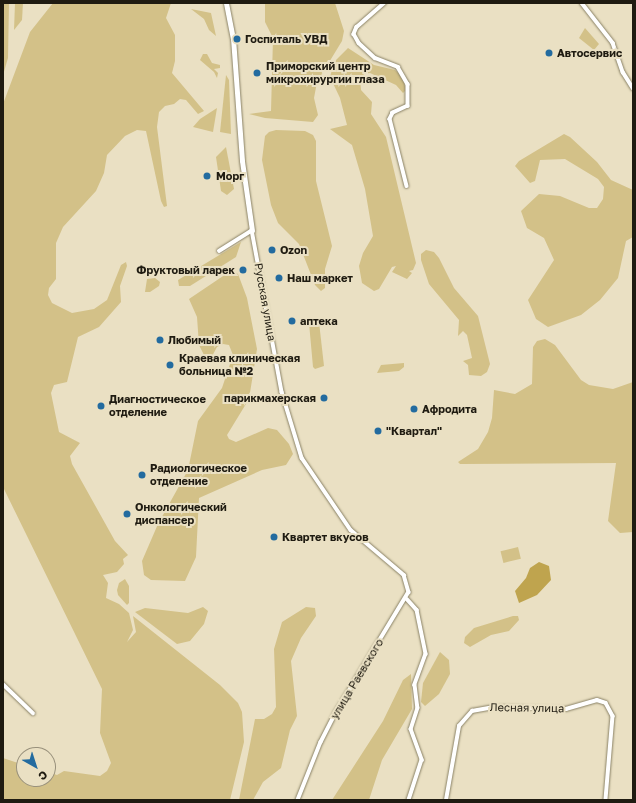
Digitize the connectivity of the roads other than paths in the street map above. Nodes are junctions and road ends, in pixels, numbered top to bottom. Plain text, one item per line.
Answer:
1 (226, 3) edge
2 (385, 3) edge
3 (582, 3) edge
4 (633, 88) edge
5 (407, 186) dead end
6 (252, 230) junction
7 (219, 251) dead end
8 (407, 599) junction
9 (3, 684) edge
10 (33, 714) dead end
11 (298, 800) edge
12 (409, 800) edge
13 (446, 800) edge
14 (606, 800) edge

1 - 6 street, Русская улица
2 - 5 street
3 - 4 street
6 - 7 street
6 - 8 street, Русская улица
8 - 11 street, улица Раевского
8 - 12 street
9 - 10 street
13 - 14 street, Лесная улица

